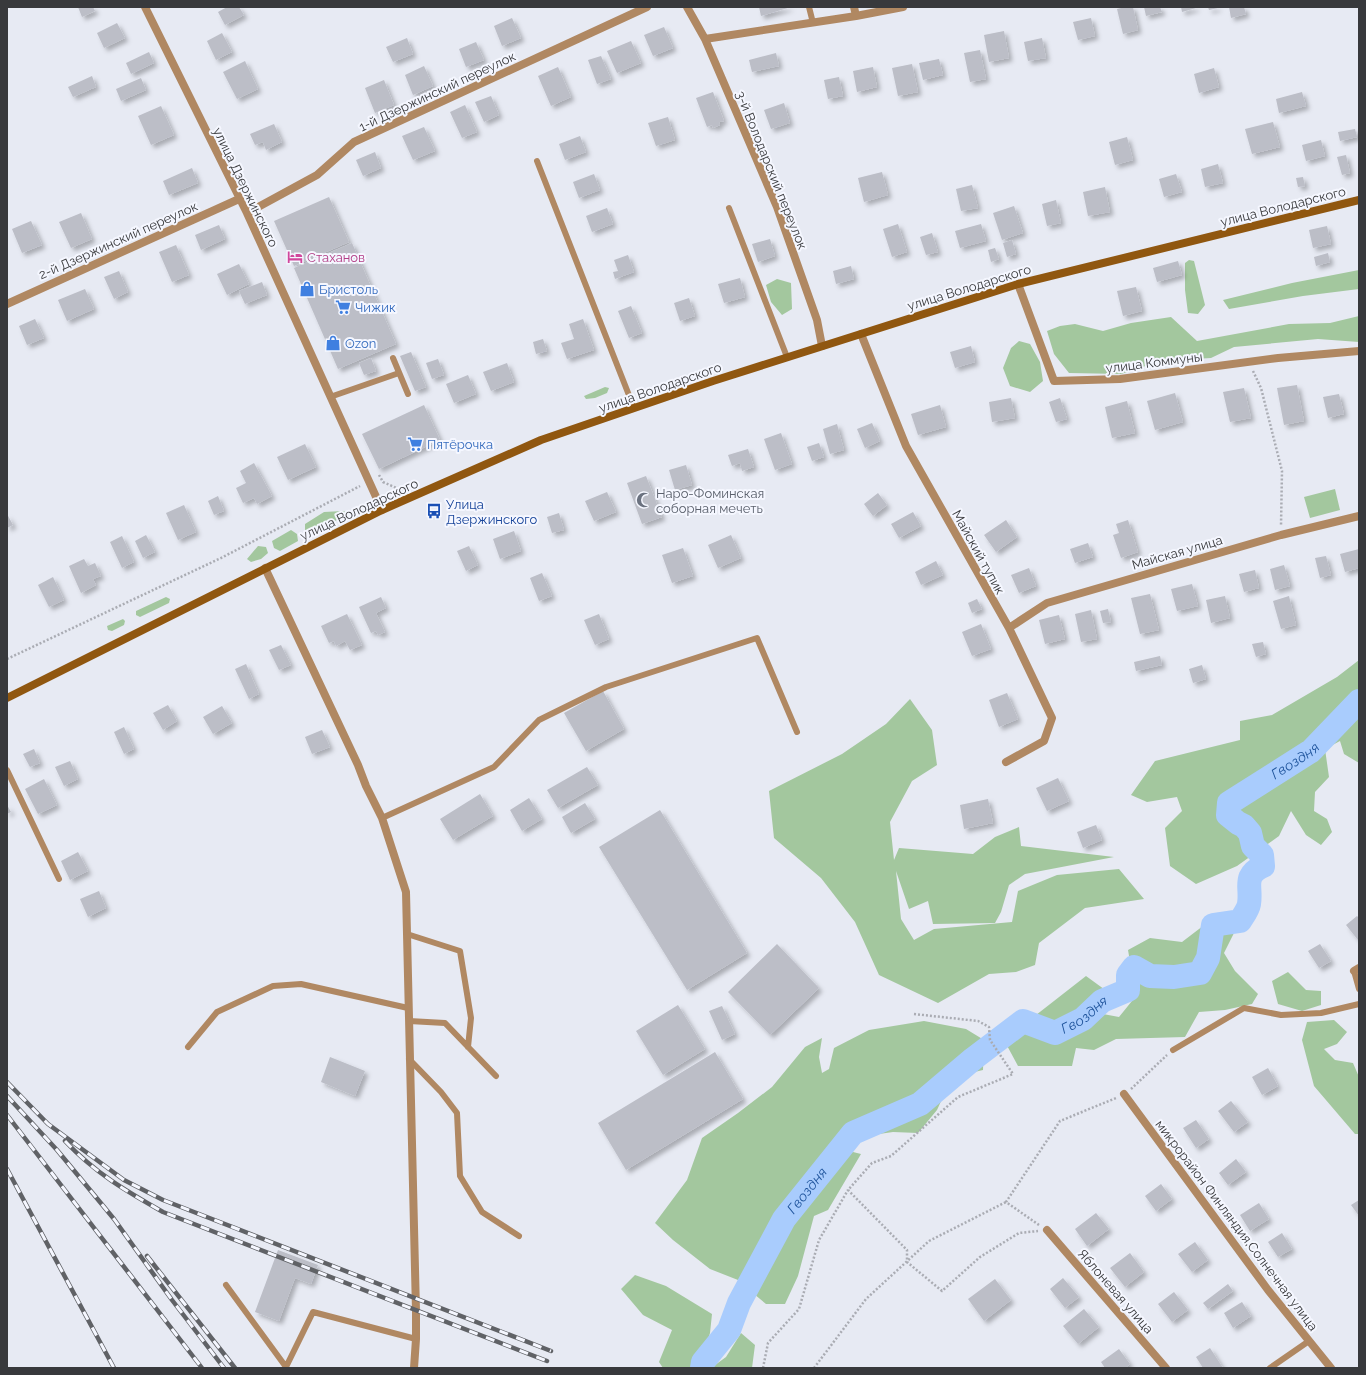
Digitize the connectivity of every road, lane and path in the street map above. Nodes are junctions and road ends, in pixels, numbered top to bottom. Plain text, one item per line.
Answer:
1 (145, 7) edge
2 (647, 7) edge
3 (688, 7) edge
4 (809, 7) edge
5 (854, 7) edge
6 (902, 7) edge
7 (856, 16) junction
8 (813, 23) junction
9 (704, 38) junction
10 (536, 161) dead end
11 (240, 199) junction
12 (1359, 200) edge
13 (729, 208) dead end
14 (247, 213) junction
15 (1018, 284) junction
16 (7, 304) edge
17 (861, 334) junction
18 (822, 346) junction
19 (1359, 351) edge
20 (787, 357) junction
21 (393, 358) dead end
22 (1249, 362) junction
23 (399, 373) junction
24 (408, 394) dead end
25 (330, 397) junction
26 (634, 408) junction
27 (378, 474) dead end
28 (368, 482) junction
29 (401, 490) dead end
30 (382, 510) junction
31 (1359, 516) edge
32 (1281, 534) junction
33 (265, 568) junction
34 (1008, 628) junction
35 (7, 659) edge
36 (7, 698) edge
37 (797, 732) dead end
38 (1006, 762) dead end
39 (7, 770) edge
40 (382, 818) junction
41 (60, 879) dead end
42 (407, 934) junction
43 (1357, 969) edge
44 (1359, 989) edge
45 (1359, 1004) edge
46 (408, 1008) junction
47 (914, 1014) dead end
48 (409, 1021) junction
49 (188, 1047) dead end
50 (468, 1047) junction
51 (1173, 1050) joint
52 (410, 1060) junction
53 (496, 1076) dead end
54 (1124, 1094) junction
55 (848, 1190) junction
56 (1006, 1202) junction
57 (1047, 1230) junction
58 (519, 1236) dead end
59 (907, 1262) junction
60 (226, 1285) dead end
61 (416, 1339) junction
62 (1309, 1341) junction
63 (286, 1367) edge
64 (414, 1368) edge
65 (763, 1368) edge
66 (814, 1368) edge
67 (1166, 1368) edge
68 (1270, 1368) edge
69 (1331, 1368) edge

1 - 11 street, улица Дзержинского
2 - 14 street, 1-й Дзержинский переулок
3 - 9 street, 3-й Володарский переулок
4 - 8 lane
5 - 7 street
6 - 7 street
7 - 8 street
8 - 9 street
9 - 18 street, 3-й Володарский переулок
10 - 26 lane
11 - 14 street, улица Дзержинского
11 - 16 street, 2-й Дзержинский переулок
12 - 15 main road, улица Володарского
13 - 20 lane
14 - 25 street, улица Дзержинского
15 - 17 main road, улица Володарского
15 - 22 street, улица Коммуны
17 - 18 main road, улица Володарского
17 - 34 street, Майский тупик
18 - 20 main road, улица Володарского
19 - 22 street, улица Коммуны
20 - 26 main road, улица Володарского
21 - 23 lane
22 - 32 path
23 - 24 lane
23 - 25 lane
25 - 28 street, улица Дзержинского
26 - 30 main road, улица Володарского
27 - 29 path
28 - 30 street, улица Дзержинского
28 - 35 path
30 - 33 main road, улица Володарского
31 - 32 street, Майская улица
32 - 34 street, Майская улица
33 - 36 main road, улица Володарского
33 - 40 street
34 - 38 street, Майский тупик
37 - 40 lane
39 - 41 lane
40 - 42 street
42 - 46 street
42 - 50 lane
43 - 44 lane
45 - 51 lane
46 - 48 street
46 - 49 lane
47 - 55 path
48 - 50 lane
48 - 52 street
50 - 53 lane
51 - 54 path
52 - 58 lane
52 - 61 street
54 - 56 path
54 - 62 street, микрорайон Финляндия,Солнечная улица
55 - 59 path
55 - 65 path
56 - 57 path
56 - 59 path
57 - 59 path
57 - 67 street, Яблоневая улица
59 - 66 path
60 - 63 lane
61 - 63 lane
61 - 64 street
62 - 68 lane
62 - 69 street, микрорайон Финляндия,Солнечная улица

